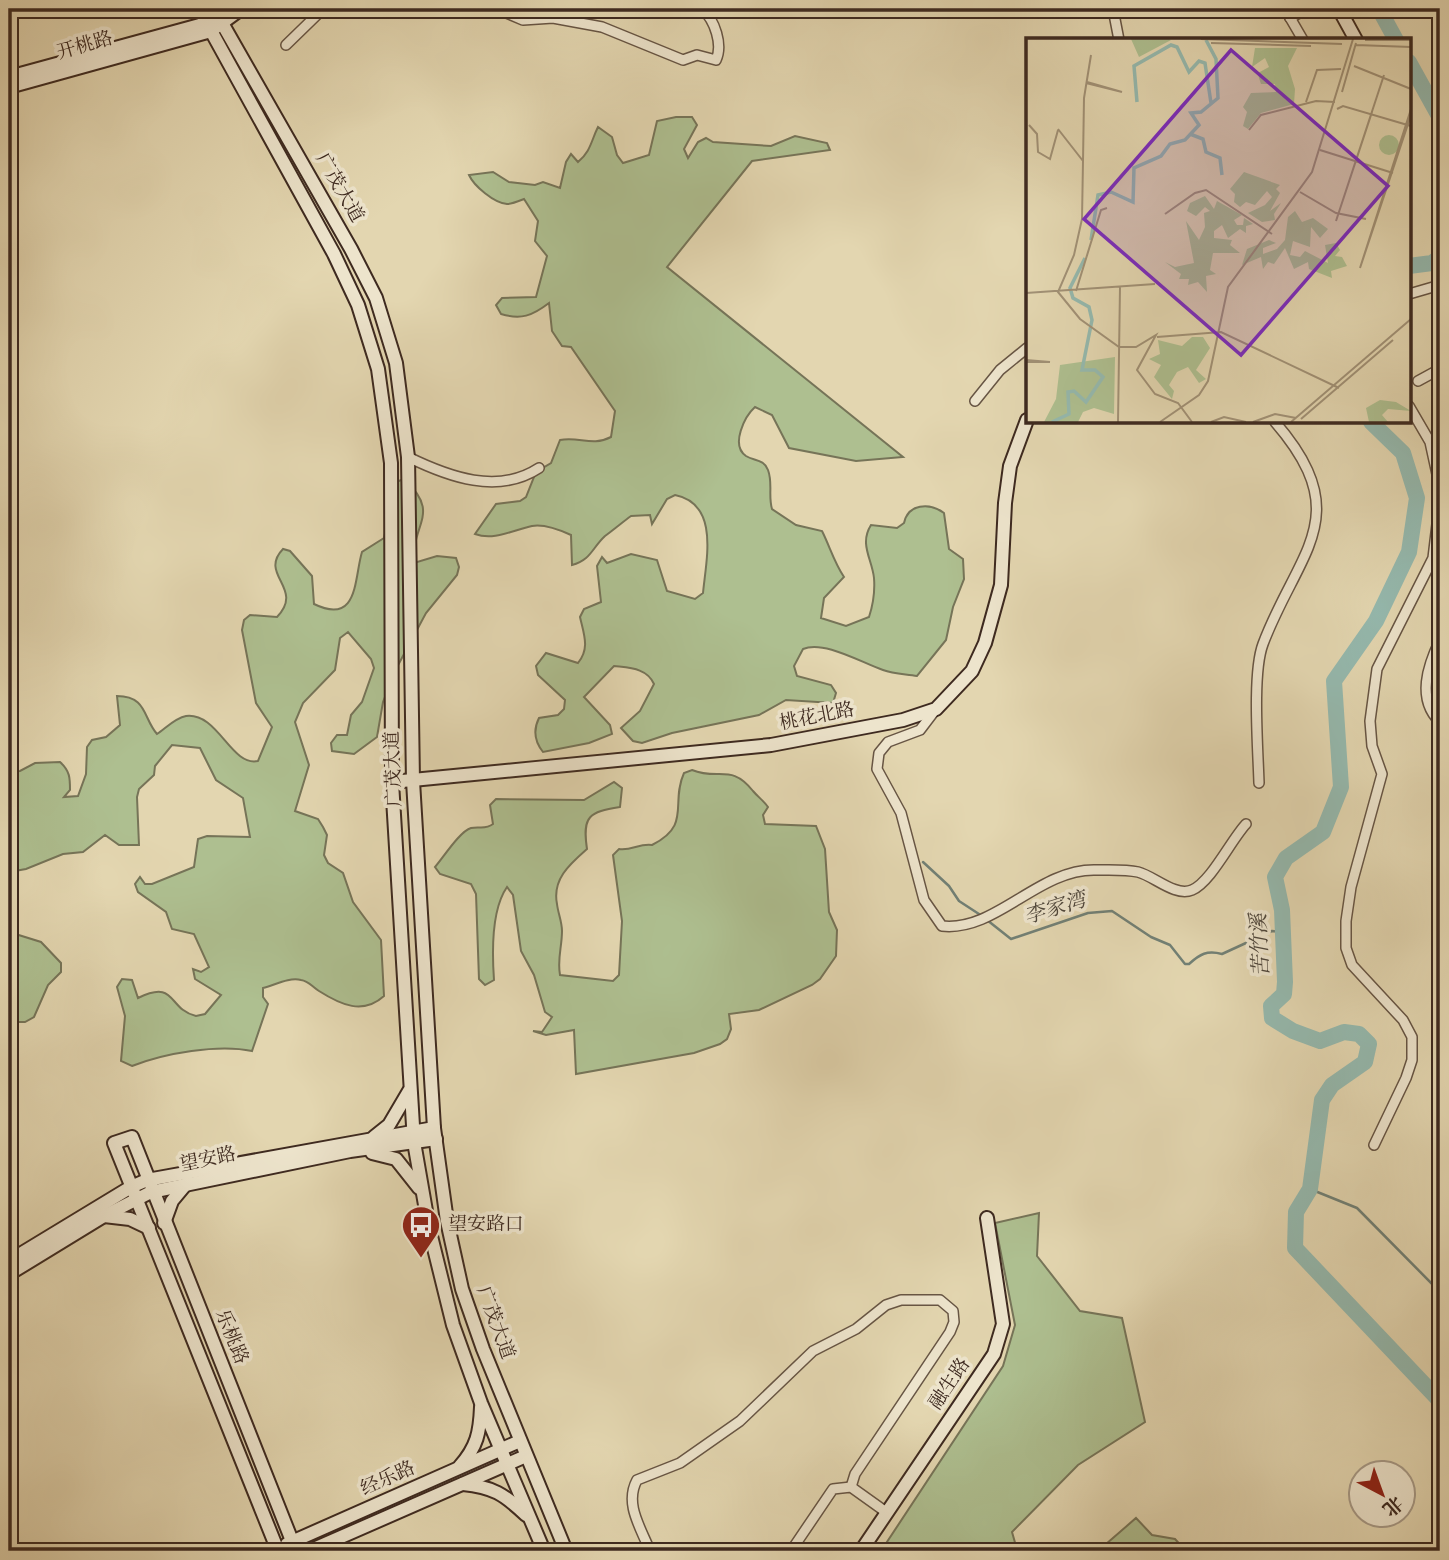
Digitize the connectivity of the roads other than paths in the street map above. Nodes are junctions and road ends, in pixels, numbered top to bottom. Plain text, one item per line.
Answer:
1 (199, 9) edge
2 (241, 9) edge
3 (323, 9) edge
4 (497, 9) edge
5 (702, 9) edge
6 (1113, 9) edge
7 (1307, 9) edge
8 (1339, 9) edge
9 (1287, 13) edge
10 (217, 18) edge
11 (1119, 38) edge
12 (1302, 38) edge
13 (1355, 38) edge
14 (286, 45) dead end
15 (9, 77) edge
16 (9, 87) edge
17 (1440, 285) edge
18 (1410, 295) edge
19 (1026, 349) edge
20 (1440, 369) edge
21 (1418, 381) dead end
22 (975, 401) dead end
23 (1410, 408) edge
24 (1026, 423) edge
25 (1277, 424) edge
26 (408, 457) junction
27 (539, 468) dead end
28 (1440, 488) edge
29 (1440, 499) edge
30 (1440, 640) edge
31 (936, 709) junction
32 (1440, 722) edge
33 (413, 781) junction
34 (392, 782) junction
35 (1259, 783) dead end
36 (1246, 824) dead end
37 (411, 1087) junction
38 (435, 1133) junction
39 (414, 1137) junction
40 (372, 1139) junction
41 (1374, 1145) dead end
42 (350, 1151) junction
43 (187, 1183) junction
44 (149, 1186) junction
45 (133, 1193) junction
46 (423, 1194) junction
47 (104, 1216) junction
48 (987, 1218) dead end
49 (164, 1223) junction
50 (149, 1228) junction
51 (9, 1261) edge
52 (9, 1274) edge
53 (481, 1403) junction
54 (520, 1441) junction
55 (501, 1450) junction
56 (526, 1456) junction
57 (507, 1464) junction
58 (456, 1470) junction
59 (463, 1484) junction
60 (851, 1487) junction
61 (886, 1512) junction
62 (530, 1518) junction
63 (294, 1546) edge
64 (275, 1550) edge
65 (309, 1551) edge
66 (544, 1551) edge
67 (566, 1551) edge
68 (650, 1551) edge
69 (791, 1551) edge
70 (861, 1551) edge

1 - 10 main road, 广茂大道
2 - 10 main road
3 - 14 street
4 - 5 street
6 - 11 street
7 - 9 street
8 - 13 main road
9 - 12 street
10 - 15 main road, 开桃路
10 - 16 main road, 开桃路
10 - 26 main road, 广茂大道
10 - 34 main road, 广茂大道
17 - 18 street
19 - 22 street
20 - 21 street
23 - 28 street
24 - 31 main road, 桃花北路
25 - 35 street
26 - 27 street
26 - 33 main road, 广茂大道
29 - 41 street
30 - 32 street
31 - 33 main road, 桃花北路
31 - 36 street
33 - 34 main road, 桃花北路
33 - 38 main road, 广茂大道
34 - 37 main road, 广茂大道
37 - 39 main road, 广茂大道
37 - 40 main road
38 - 39 main road, 望安路
38 - 54 main road, 广茂大道
39 - 40 main road, 望安路
39 - 42 main road, 望安路
39 - 46 main road, 广茂大道
40 - 44 main road, 望安路
42 - 43 main road, 望安路
42 - 46 main road
43 - 44 main road, 望安路
43 - 49 main road
44 - 45 main road, 望安路
44 - 45 main road, 乐桃路
44 - 49 main road, 乐桃路
45 - 47 main road, 望安路
45 - 50 main road, 乐桃路
45 - 51 main road, 望安路
46 - 53 main road, 广茂大道
47 - 50 main road
47 - 52 main road, 望安路
48 - 61 main road, 融生路
49 - 63 main road, 乐桃路
50 - 64 main road, 乐桃路
53 - 55 main road, 广茂大道
53 - 58 main road
54 - 55 main road, 经乐路
54 - 56 main road, 广茂大道
55 - 57 main road, 广茂大道
55 - 58 main road, 经乐路
56 - 57 main road, 经乐路
56 - 67 main road, 广茂大道
57 - 59 main road, 经乐路
57 - 62 main road, 广茂大道
58 - 63 main road, 经乐路
59 - 62 main road
59 - 65 main road, 经乐路
60 - 61 street
60 - 68 street
60 - 69 street
61 - 70 main road, 融生路
62 - 66 main road, 广茂大道
63 - 64 main road, 经乐路

